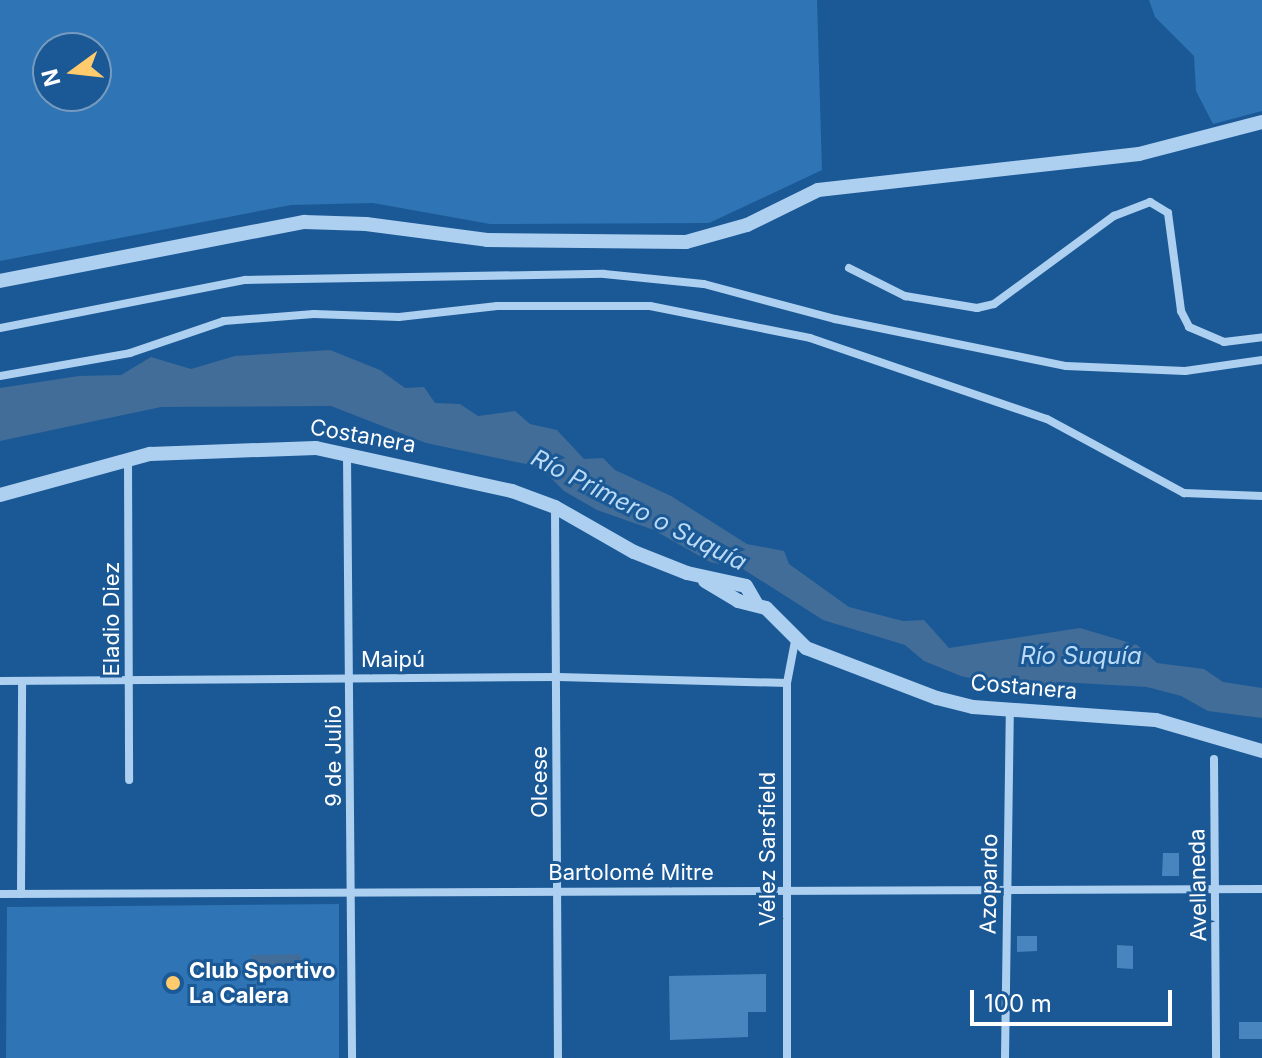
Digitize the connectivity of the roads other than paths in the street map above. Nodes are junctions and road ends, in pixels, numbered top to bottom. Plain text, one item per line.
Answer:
1 (1262, 122) edge
2 (849, 268) dead end
3 (0, 281) edge
4 (0, 328) edge
5 (1262, 337) edge
6 (1262, 360) edge
7 (0, 376) edge
8 (347, 455) junction
9 (128, 459) junction
10 (0, 495) edge
11 (1262, 496) edge
12 (555, 507) junction
13 (795, 641) junction
14 (558, 677) junction
15 (352, 678) junction
16 (130, 680) junction
17 (0, 681) edge
18 (22, 681) junction
19 (787, 683) junction
20 (1010, 710) junction
21 (1262, 751) edge
22 (1214, 759) dead end
23 (129, 780) dead end
24 (1216, 889) junction
25 (1262, 889) edge
26 (786, 890) junction
27 (351, 891) junction
28 (558, 892) junction
29 (1007, 893) junction
30 (0, 894) edge
31 (21, 894) junction
32 (352, 1058) edge
33 (558, 1058) edge
34 (787, 1058) edge
35 (1005, 1058) edge
36 (1216, 1058) edge

1 - 3 street
2 - 5 street
4 - 6 street
7 - 11 street
8 - 9 street, Costanera
8 - 12 street, Costanera
8 - 15 street, 9 de Julio
9 - 10 street, Costanera
9 - 16 street, Eladio Diez
12 - 13 street, Costanera
12 - 14 street, Olcese
13 - 19 street, Vélez Sarsfield
13 - 20 street, Costanera
14 - 15 street, Maipú
14 - 19 street, Maipú
14 - 28 street, Olcese
15 - 16 street, Maipú
15 - 27 street, 9 de Julio
16 - 18 street, Maipú
16 - 23 street, Eladio Diez
17 - 18 street, Maipú
18 - 31 street
19 - 26 street, Vélez Sarsfield
20 - 21 street, Costanera
20 - 29 street, Azopardo
22 - 24 street, Avellaneda
24 - 25 street, Bartolomé Mitre
24 - 29 street, Bartolomé Mitre
24 - 36 street, Avellaneda
26 - 28 street, Bartolomé Mitre
26 - 29 street, Bartolomé Mitre
26 - 34 street, Vélez Sarsfield
27 - 28 street, Bartolomé Mitre
27 - 31 street, Bartolomé Mitre
27 - 32 street, 9 de Julio
28 - 33 street, Olcese
29 - 35 street, Azopardo
30 - 31 street, Bartolomé Mitre

